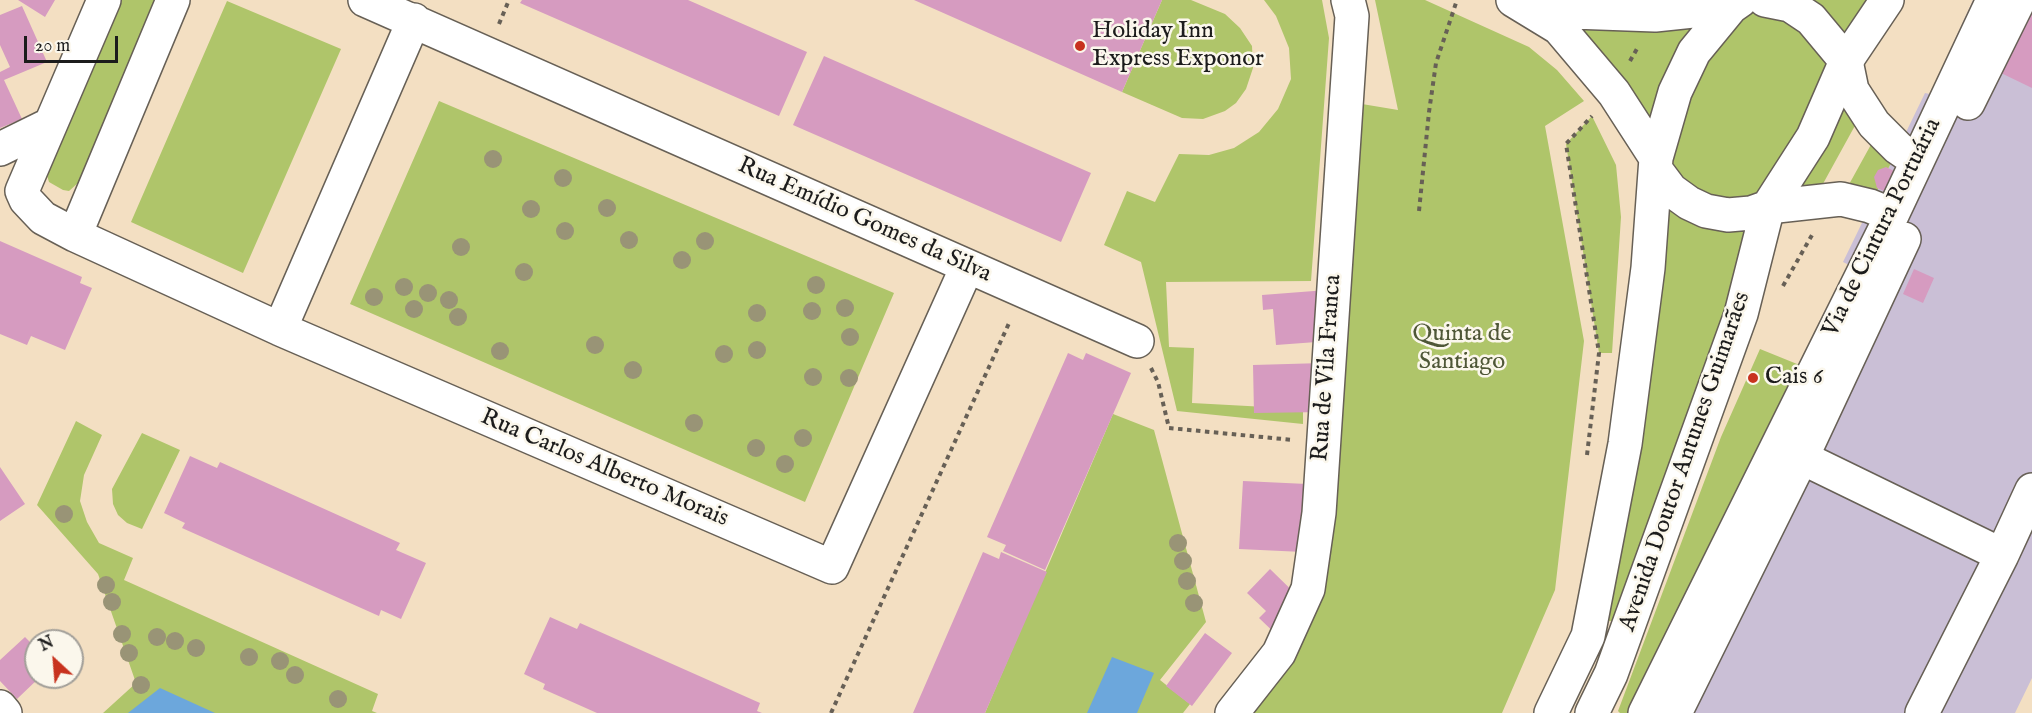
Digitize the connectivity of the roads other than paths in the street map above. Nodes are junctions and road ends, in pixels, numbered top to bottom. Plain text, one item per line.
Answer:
1 (104, 0) edge
2 (173, 0) edge
3 (365, 0) edge
4 (1348, 0) edge
5 (1513, 0) edge
6 (1519, 0) edge
7 (1765, 0) edge
8 (1887, 0) edge
9 (1993, 0) edge
10 (2019, 0) edge
11 (1736, 3) edge
12 (414, 20) junction
13 (1846, 61) junction
14 (49, 125) junction
15 (0, 149) edge
16 (1917, 162) junction
17 (1656, 164) junction
18 (11, 180) edge
19 (1768, 207) junction
20 (1892, 215) junction
21 (75, 235) junction
22 (967, 267) junction
23 (280, 329) junction
24 (1137, 341) road end
25 (1789, 451) junction
26 (2032, 490) edge
27 (2002, 555) junction
28 (0, 707) edge
29 (5, 713) edge
30 (1232, 713) edge
31 (1551, 713) edge
32 (1592, 713) edge
33 (1645, 713) edge
34 (1675, 713) edge
35 (1922, 713) edge

1 - 14 street
2 - 21 street
3 - 12 street, Rua Emídio Gomes da Silva
4 - 30 street, Rua de Vila Franca
5 - 17 street
6 - 11 street
7 - 13 street
8 - 13 street, Avenida Doutor Antunes Guimarães
9 - 16 street, Via de Cintura Portuária
10 - 25 street, Via de Cintura Portuária
11 - 17 street, Avenida Doutor Antunes Guimarães
12 - 22 street, Rua Emídio Gomes da Silva
12 - 23 street
13 - 16 street
13 - 19 street, Avenida Doutor Antunes Guimarães
14 - 15 street
14 - 18 street
16 - 20 street, Via de Cintura Portuária
17 - 19 street
17 - 31 street, Avenida Doutor Antunes Guimarães
18 - 21 street, Rua Carlos Alberto Morais
19 - 20 street
19 - 32 street, Avenida Doutor Antunes Guimarães
20 - 25 street, Via de Cintura Portuária
21 - 23 street, Rua Carlos Alberto Morais
22 - 23 street, Rua Carlos Alberto Morais
22 - 24 street, Rua Emídio Gomes da Silva
25 - 27 street
25 - 33 street, Via de Cintura Portuária
25 - 34 street, Via de Cintura Portuária
26 - 27 street
27 - 35 street
28 - 29 street

